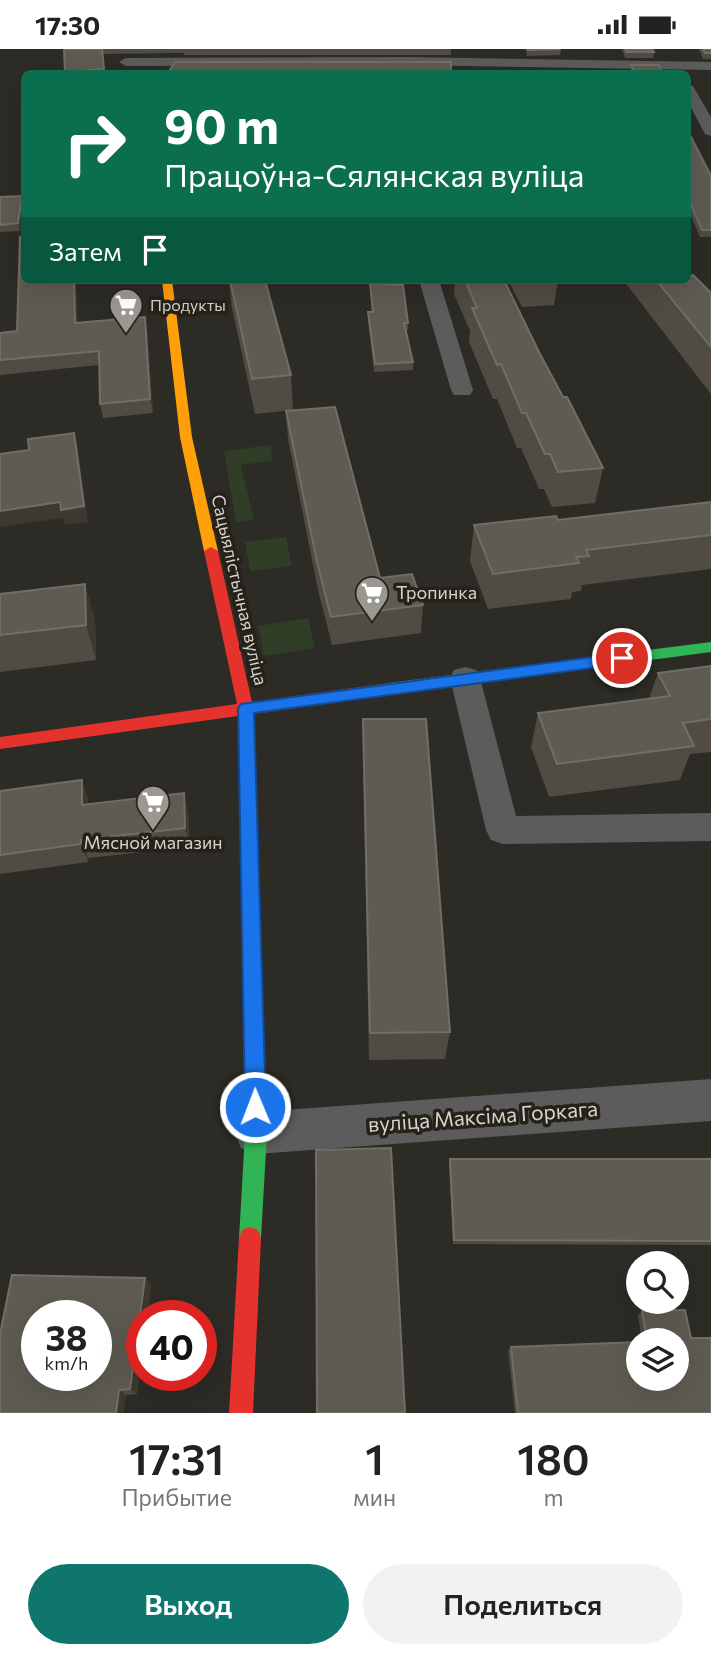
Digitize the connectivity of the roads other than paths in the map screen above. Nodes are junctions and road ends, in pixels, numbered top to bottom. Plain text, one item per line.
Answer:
1 (663, 49) edge
2 (222, 56) edge
3 (126, 61) edge
4 (407, 61) edge
5 (711, 66) edge
6 (283, 68) edge
7 (675, 69) edge
8 (691, 92) edge
9 (704, 105) edge
10 (711, 131) edge
11 (167, 284) edge
12 (430, 284) edge
13 (462, 390) dead end
14 (711, 647) edge
15 (465, 678) junction
16 (246, 708) junction
17 (0, 743) edge
18 (711, 827) edge
19 (711, 1100) edge
20 (256, 1133) junction
21 (240, 1413) edge

1 - 7 street
2 - 3 street
2 - 6 street
4 - 6 street
4 - 7 street
5 - 7 street
8 - 9 street
9 - 10 street
11 - 16 street, Сацыялістычная вуліца
12 - 13 street
14 - 15 street
15 - 16 street
15 - 18 street
16 - 17 street
16 - 20 street, Сацыялістычная вуліца
19 - 20 street, вуліца Максіма Горкага
20 - 21 street, Сацыялістычная вуліца

